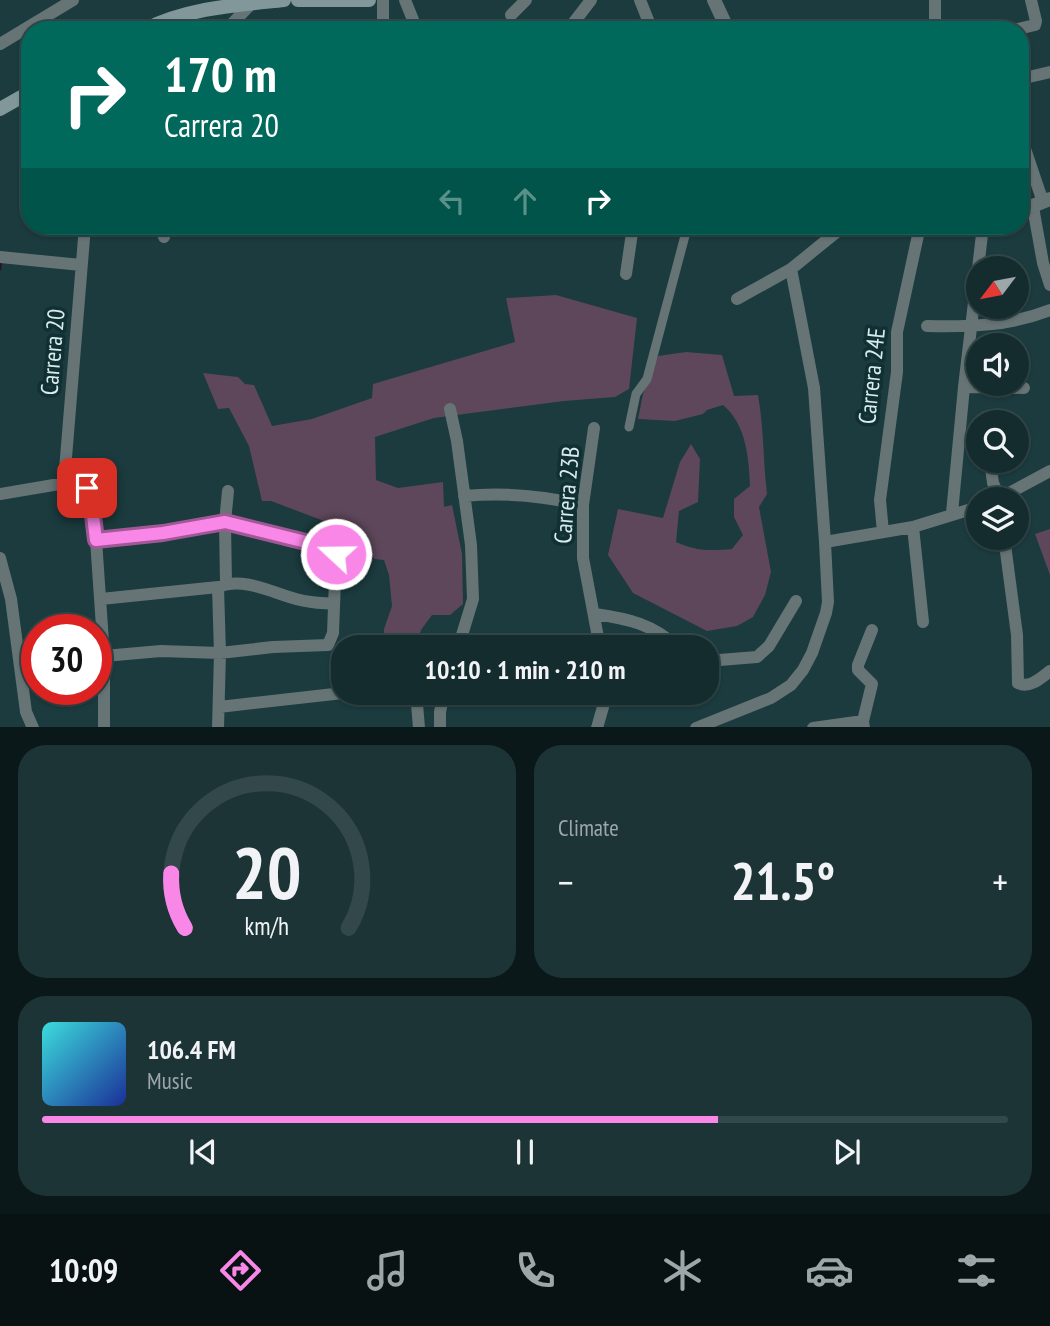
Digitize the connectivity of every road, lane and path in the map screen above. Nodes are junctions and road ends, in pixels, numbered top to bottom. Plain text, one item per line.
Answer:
1 (73, 0) edge
2 (284, 0) edge
3 (298, 0) edge
4 (369, 0) edge
5 (383, 0) edge
6 (405, 0) edge
7 (526, 0) edge
8 (591, 0) edge
9 (640, 0) edge
10 (714, 0) edge
11 (935, 0) edge
12 (1031, 0) edge
13 (226, 3) edge
14 (252, 3) junction
15 (511, 15) dead end
16 (38, 21) edge
17 (168, 21) edge
18 (235, 21) edge
19 (383, 21) edge
20 (414, 21) edge
21 (575, 21) edge
22 (648, 21) edge
23 (724, 21) edge
24 (935, 21) edge
25 (1029, 28) edge
26 (21, 31) edge
27 (0, 44) edge
28 (1050, 72) edge
29 (1029, 77) edge
30 (21, 97) edge
31 (0, 109) edge
32 (1029, 172) edge
33 (1037, 205) edge
34 (84, 235) edge
35 (632, 235) edge
36 (684, 235) edge
37 (833, 235) edge
38 (918, 235) edge
39 (982, 235) edge
40 (0, 257) edge
41 (82, 265) junction
42 (791, 269) junction
43 (626, 274) dead end
44 (1050, 285) edge
45 (737, 299) dead end
46 (1050, 310) edge
47 (927, 326) dead end
48 (971, 327) junction
49 (964, 387) joint
50 (450, 410) dead end
51 (629, 427) dead end
52 (594, 428) dead end
53 (1049, 475) edge
54 (64, 482) junction
55 (1024, 487) edge
56 (228, 491) dead end
57 (0, 494) edge
58 (464, 496) junction
59 (583, 505) junction
60 (966, 510) edge
61 (952, 513) junction
62 (225, 522) junction
63 (913, 527) junction
64 (883, 532) junction
65 (96, 540) junction
66 (825, 542) junction
67 (1006, 550) edge
68 (1, 564) edge
69 (222, 585) junction
70 (101, 599) junction
71 (796, 601) dead end
72 (334, 604) junction
73 (102, 614) edge
74 (595, 614) junction
75 (923, 622) dead end
76 (872, 630) dead end
77 (462, 635) edge
78 (598, 635) edge
79 (665, 635) edge
80 (220, 653) junction
81 (112, 655) edge
82 (719, 662) edge
83 (1050, 671) edge
84 (331, 694) edge
85 (104, 705) edge
86 (417, 705) edge
87 (441, 705) edge
88 (606, 705) edge
89 (219, 707) junction
90 (863, 724) edge
91 (33, 727) edge
92 (104, 727) edge
93 (218, 727) edge
94 (419, 727) edge
95 (440, 727) edge
96 (597, 727) edge
97 (696, 727) edge
98 (813, 727) edge

1 - 16 street
2 - 14 main road
3 - 4 main road
5 - 19 street
6 - 20 street
7 - 15 street
8 - 21 street
9 - 22 street
10 - 23 street
11 - 24 street
12 - 25 street
13 - 14 main road
13 - 17 main road
14 - 18 street
26 - 27 street
28 - 29 street
30 - 31 main road
32 - 33 street
33 - 44 street
34 - 41 street, Carrera 20
35 - 43 street
36 - 51 street
37 - 42 street
38 - 64 street, Carrera 24E
39 - 48 street
40 - 41 street
41 - 54 street, Carrera 20
42 - 45 street
42 - 66 street
46 - 48 street
47 - 48 street
48 - 49 street
49 - 61 street
50 - 58 street
52 - 59 street, Carrera 23B
53 - 55 street
54 - 57 street
54 - 65 street
56 - 62 street
58 - 59 street
58 - 77 street
59 - 74 street, Carrera 23B
60 - 61 street
61 - 63 street
62 - 65 street
62 - 69 street
62 - 72 street
63 - 64 street
63 - 75 street
64 - 66 street
65 - 70 street
66 - 97 street
67 - 83 street
68 - 91 street
69 - 70 street
69 - 72 street
69 - 80 street
70 - 73 street
71 - 82 street
72 - 80 street
74 - 78 street, Carrera 23B
74 - 79 street
76 - 90 street
80 - 81 street
80 - 89 street
84 - 89 street
85 - 92 street
86 - 94 street
87 - 95 street
88 - 96 street
89 - 93 street
90 - 98 street

